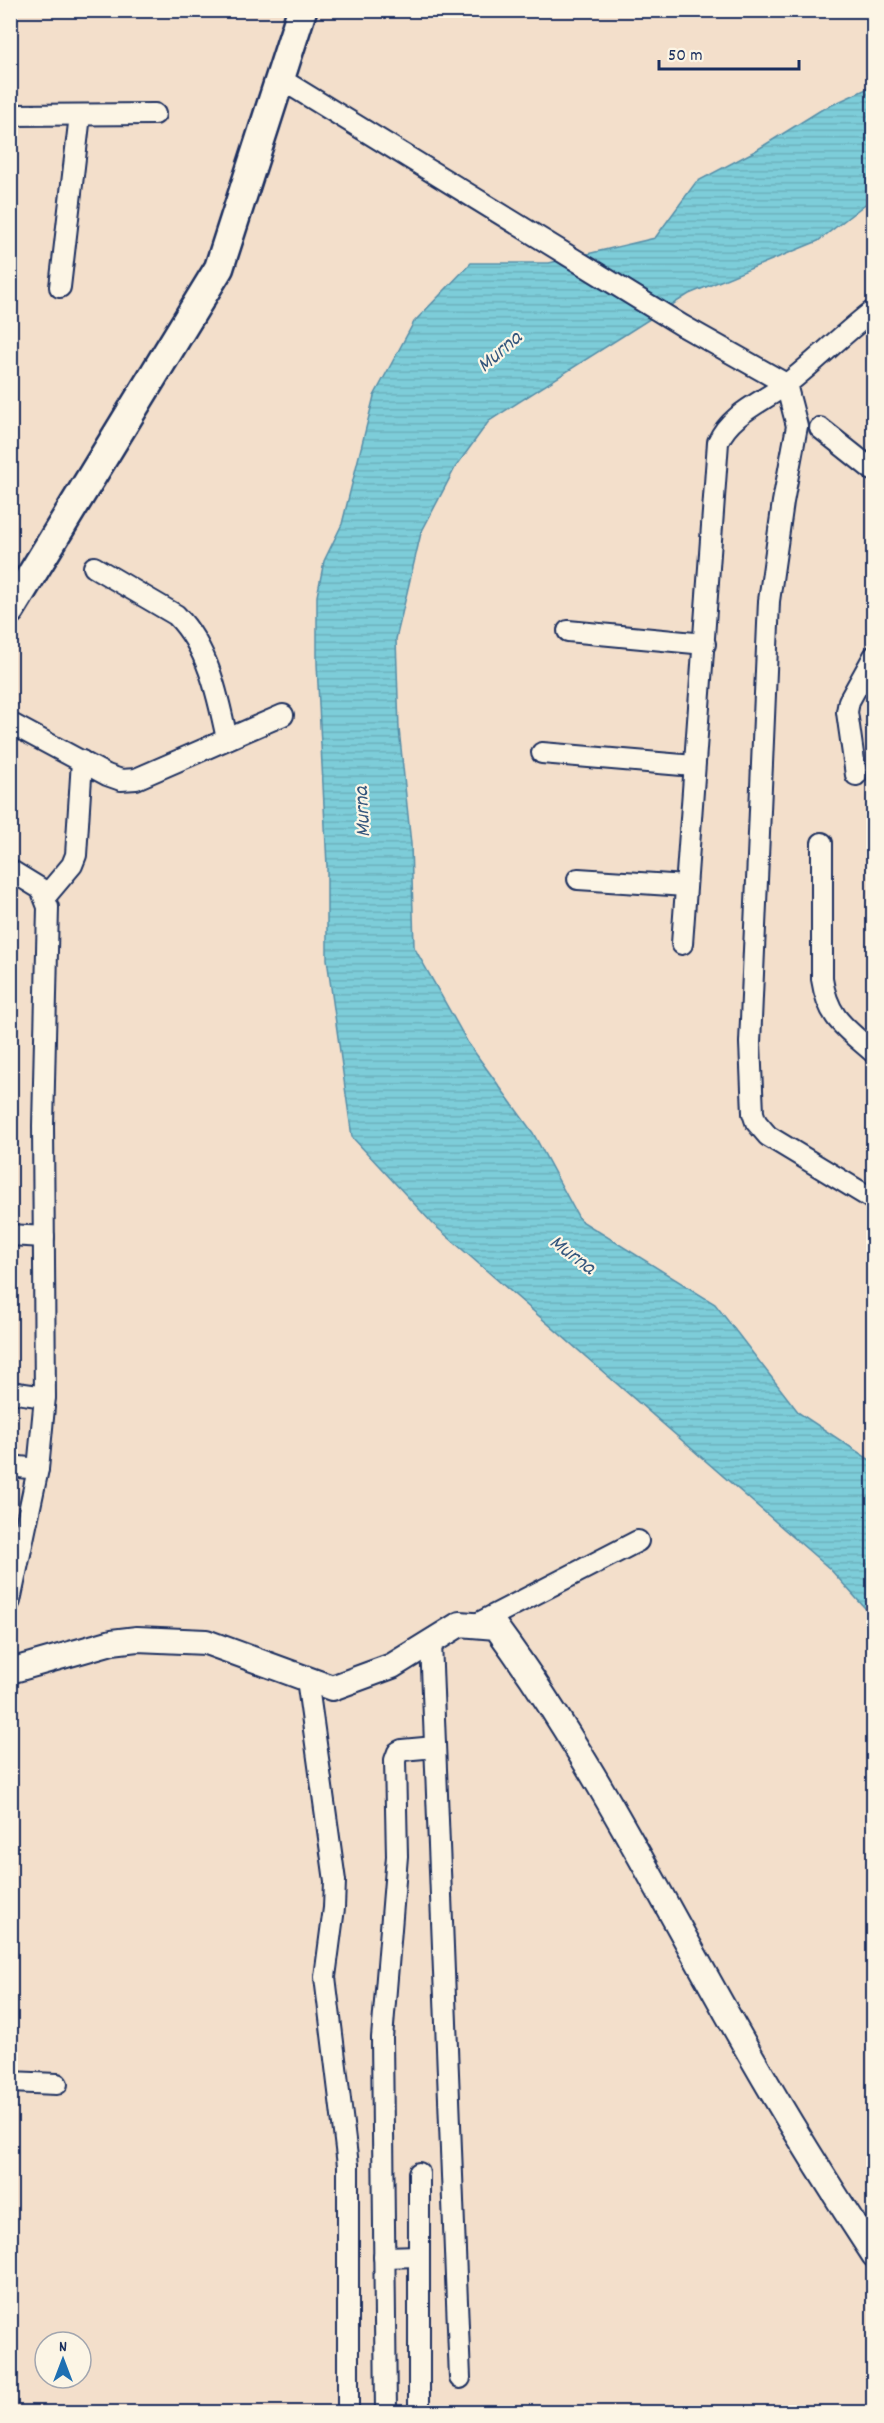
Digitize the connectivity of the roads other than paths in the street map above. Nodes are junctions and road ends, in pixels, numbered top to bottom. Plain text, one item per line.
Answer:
1 (300, 17) edge
2 (279, 78) junction
3 (155, 114) dead end
4 (10, 115) edge
5 (80, 115) junction
6 (60, 287) dead end
7 (873, 310) edge
8 (786, 384) junction
9 (820, 428) dead end
10 (873, 471) edge
11 (94, 567) dead end
12 (10, 610) edge
13 (568, 631) dead end
14 (705, 645) junction
15 (873, 656) edge
16 (283, 715) dead end
17 (10, 723) edge
18 (227, 739) junction
19 (542, 753) dead end
20 (82, 761) junction
21 (694, 766) junction
22 (856, 775) dead end
23 (822, 843) dead end
24 (10, 870) edge
25 (578, 879) dead end
26 (686, 886) junction
27 (45, 897) junction
28 (682, 944) dead end
29 (873, 1052) edge
30 (873, 1200) edge
31 (10, 1234) edge
32 (44, 1237) junction
33 (10, 1392) edge
34 (45, 1397) junction
35 (10, 1466) edge
36 (39, 1469) junction
37 (638, 1541) dead end
38 (16, 1549) edge
39 (10, 1601) edge
40 (475, 1625) junction
41 (431, 1642) junction
42 (10, 1671) edge
43 (307, 1679) junction
44 (435, 1747) junction
45 (10, 2082) edge
46 (57, 2084) dead end
47 (419, 2173) dead end
48 (873, 2255) edge
49 (419, 2256) junction
50 (384, 2257) junction
51 (460, 2378) dead end
52 (348, 2412) edge
53 (386, 2412) edge
54 (419, 2412) edge

1 - 2 main road
2 - 8 street
2 - 12 main road
3 - 5 street
4 - 5 street
5 - 6 street
7 - 8 street
8 - 14 street
8 - 30 street
9 - 10 street
11 - 18 street
13 - 14 street
14 - 21 street
15 - 22 street
16 - 18 street
17 - 20 street
18 - 20 street
19 - 21 street
20 - 27 street
21 - 26 street
23 - 29 street
24 - 27 street
25 - 26 street
26 - 28 street
27 - 32 street
31 - 32 street
32 - 34 street
33 - 34 street
34 - 36 street
35 - 36 street
36 - 38 street
37 - 40 street
38 - 39 street
40 - 41 street
40 - 48 street
41 - 43 street
41 - 44 street
42 - 43 street
43 - 52 street
44 - 50 street
44 - 51 street
45 - 46 street
47 - 49 street
49 - 50 street
49 - 54 street
50 - 53 street

